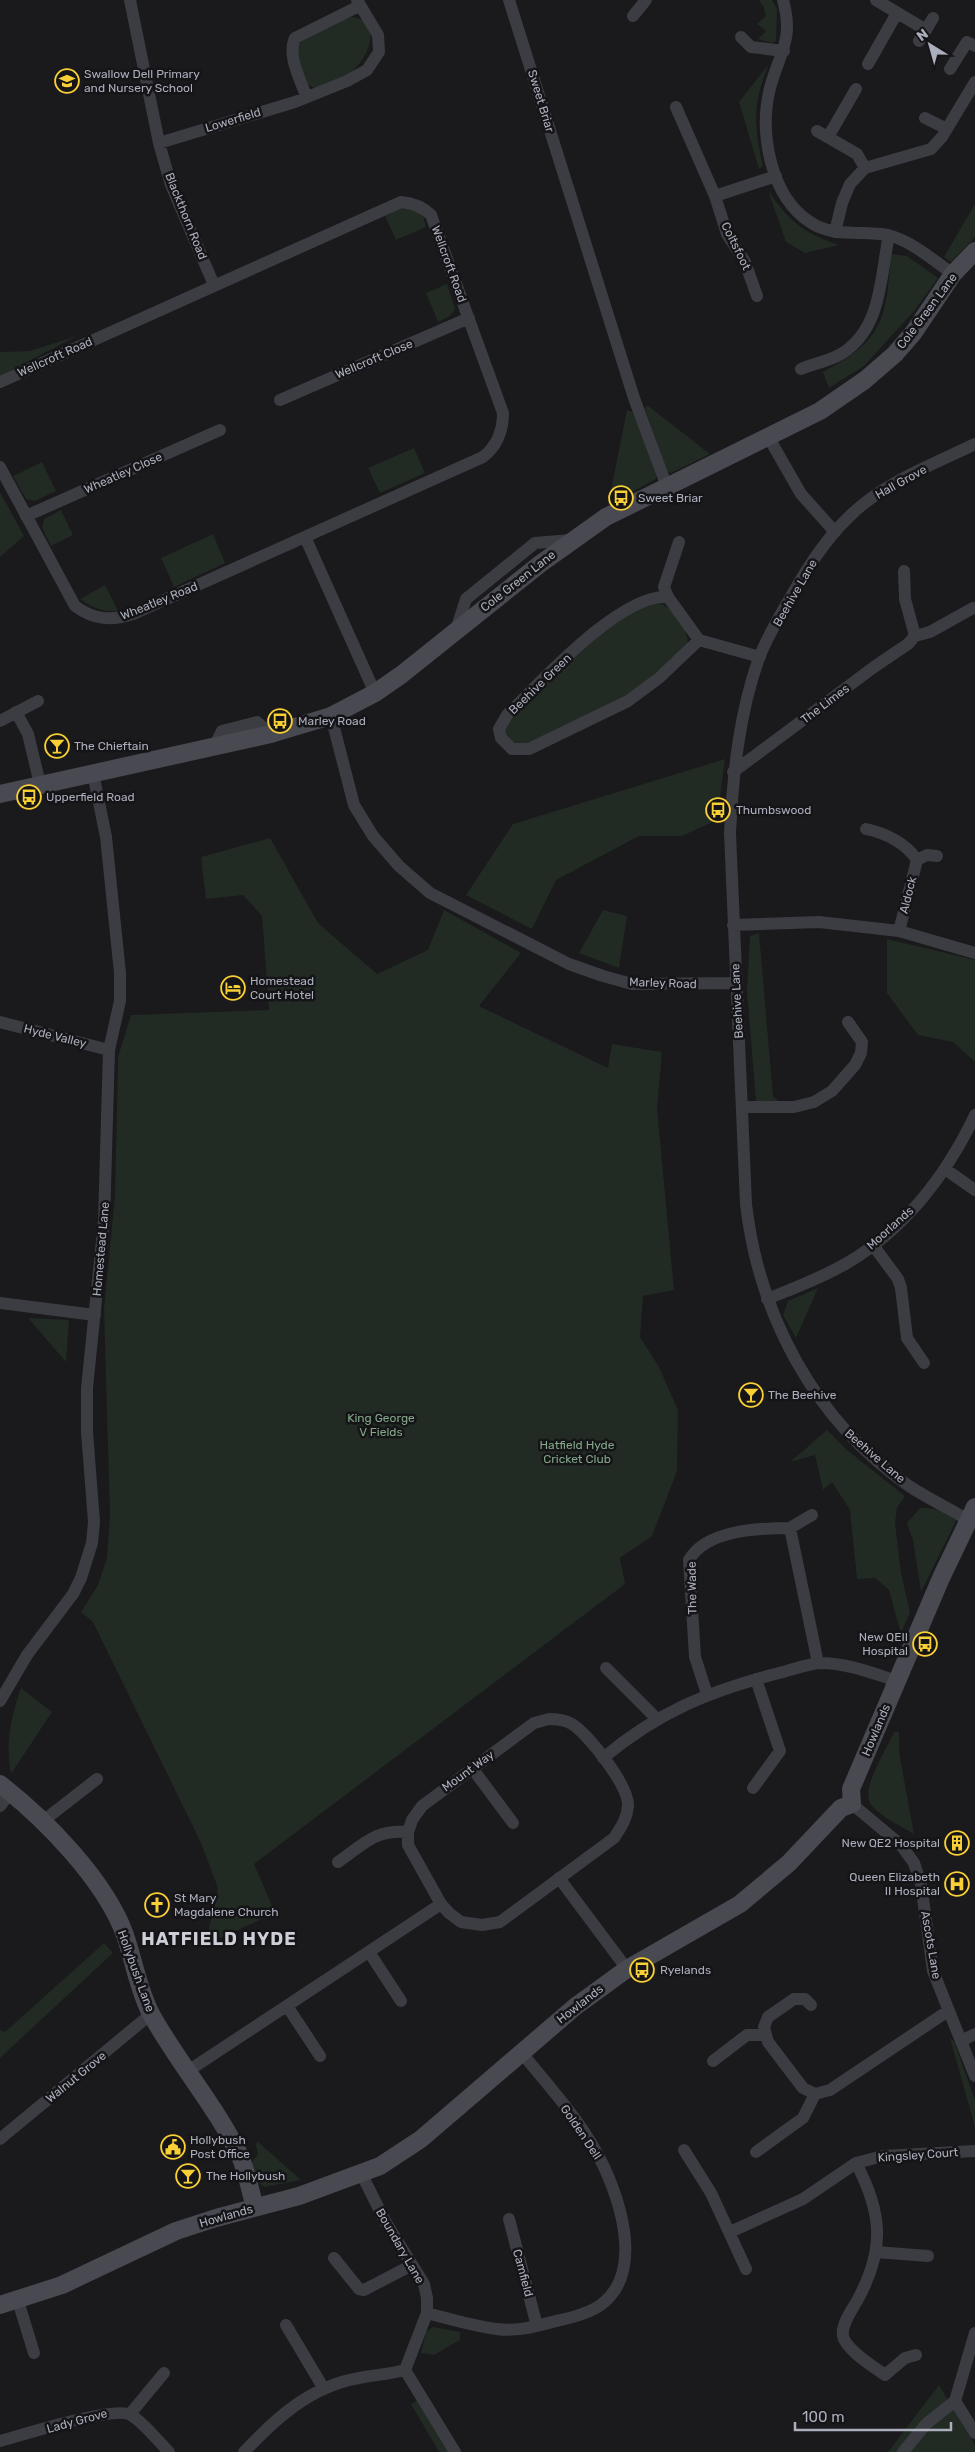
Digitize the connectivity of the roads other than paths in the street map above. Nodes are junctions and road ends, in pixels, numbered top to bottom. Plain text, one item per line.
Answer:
1 (130, 0) edge
2 (509, 0) edge
3 (646, 0) edge
4 (783, 0) edge
5 (876, 0) edge
6 (358, 3) edge
7 (633, 16) dead end
8 (902, 16) junction
9 (933, 18) dead end
10 (741, 37) dead end
11 (975, 46) edge
12 (784, 51) junction
13 (868, 64) dead end
14 (950, 69) dead end
15 (975, 82) edge
16 (856, 89) dead end
17 (306, 96) junction
18 (676, 107) dead end
19 (925, 118) dead end
20 (947, 130) junction
21 (159, 143) junction
22 (865, 168) junction
23 (776, 176) junction
24 (715, 196) junction
25 (836, 232) junction
26 (889, 236) junction
27 (975, 251) edge
28 (954, 274) junction
29 (214, 284) junction
30 (757, 296) dead end
31 (469, 318) junction
32 (801, 369) dead end
33 (0, 382) edge
34 (280, 400) dead end
35 (220, 430) dead end
36 (769, 438) junction
37 (975, 444) edge
38 (0, 467) edge
39 (667, 487) junction
40 (26, 516) junction
41 (835, 532) junction
42 (305, 538) junction
43 (679, 542) dead end
44 (904, 571) dead end
45 (668, 597) junction
46 (973, 608) dead end
47 (915, 636) junction
48 (699, 640) junction
49 (760, 657) junction
50 (375, 693) junction
51 (38, 702) dead end
52 (16, 712) junction
53 (331, 716) junction
54 (0, 721) edge
55 (733, 772) junction
56 (93, 773) junction
57 (40, 784) junction
58 (0, 794) edge
59 (866, 829) dead end
60 (937, 856) dead end
61 (917, 860) junction
62 (733, 925) junction
63 (899, 931) junction
64 (975, 953) edge
65 (736, 983) junction
66 (0, 1022) edge
67 (848, 1022) dead end
68 (109, 1050) junction
69 (742, 1107) junction
70 (975, 1114) edge
71 (945, 1169) junction
72 (975, 1190) edge
73 (873, 1245) junction
74 (767, 1298) junction
75 (0, 1303) edge
76 (95, 1315) junction
77 (924, 1363) dead end
78 (972, 1513) edge
79 (812, 1515) dead end
80 (790, 1528) junction
81 (818, 1663) junction
82 (606, 1668) dead end
83 (756, 1679) junction
84 (898, 1681) junction
85 (707, 1694) junction
86 (0, 1701) edge
87 (657, 1719) junction
88 (603, 1758) junction
89 (472, 1768) junction
90 (97, 1779) dead end
91 (754, 1788) dead end
92 (4, 1794) edge
93 (852, 1804) junction
94 (43, 1821) junction
95 (512, 1823) dead end
96 (408, 1832) junction
97 (338, 1862) dead end
98 (559, 1878) junction
99 (441, 1904) junction
100 (369, 1952) junction
101 (627, 1969) junction
102 (401, 2001) dead end
103 (811, 2005) dead end
104 (287, 2006) junction
105 (948, 2011) junction
106 (151, 2014) junction
107 (975, 2034) edge
108 (766, 2035) junction
109 (961, 2041) junction
110 (522, 2052) junction
111 (320, 2056) dead end
112 (713, 2061) dead end
113 (188, 2071) junction
114 (975, 2076) edge
115 (815, 2094) junction
116 (0, 2139) edge
117 (684, 2150) dead end
118 (975, 2151) edge
119 (756, 2152) dead end
120 (856, 2163) junction
121 (362, 2175) junction
122 (255, 2207) junction
123 (509, 2219) dead end
124 (730, 2232) junction
125 (876, 2252) junction
126 (928, 2256) dead end
127 (334, 2258) dead end
128 (412, 2265) junction
129 (746, 2269) dead end
130 (18, 2301) junction
131 (0, 2305) edge
132 (426, 2313) junction
133 (286, 2325) dead end
134 (537, 2326) junction
135 (975, 2333) edge
136 (34, 2352) dead end
137 (916, 2355) dead end
138 (405, 2370) junction
139 (164, 2373) dead end
140 (324, 2389) junction
141 (955, 2401) junction
142 (130, 2414) junction
143 (975, 2433) edge
144 (0, 2440) edge
145 (169, 2452) edge
146 (244, 2452) edge
147 (455, 2452) edge
148 (903, 2452) edge

1 - 21 street, Blackthorn Road
2 - 39 street, Sweet Briar
3 - 7 street
4 - 12 street
5 - 8 street
6 - 17 street, Lowerfield
6 - 17 street, Lowerfield
8 - 9 street
8 - 13 street
10 - 12 street
11 - 14 street
12 - 23 street
15 - 20 street
16 - 22 street
17 - 21 street, Lowerfield
18 - 24 street, Coltsfoot
19 - 20 street
20 - 22 street
21 - 29 street, Blackthorn Road
22 - 25 street
23 - 24 street
23 - 25 street
24 - 30 street, Coltsfoot
25 - 26 street
26 - 28 street
26 - 32 street
27 - 28 street, Cole Green Lane
28 - 36 street, Cole Green Lane
29 - 31 street, Wellcroft Road
29 - 33 street, Wellcroft Road
31 - 34 street, Wellcroft Close
31 - 42 street, Wellcroft Road
35 - 40 street, Wheatley Close
36 - 39 street, Cole Green Lane
36 - 41 street
37 - 41 street, Hall Grove
38 - 40 street, Wheatley Road
39 - 50 street, Cole Green Lane
40 - 42 street, Wheatley Road
41 - 49 street, Beehive Lane
42 - 50 street
43 - 45 street
44 - 47 street
45 - 48 street
45 - 48 street, Beehive Green
46 - 47 street, The Limes
47 - 55 street, The Limes
48 - 49 street
49 - 55 street, Beehive Lane
50 - 53 street, Cole Green Lane
51 - 52 street
52 - 54 street
52 - 57 street
53 - 56 street, Cole Green Lane
53 - 65 street, Marley Road
55 - 62 street, Beehive Lane
56 - 57 street, Cole Green Lane
56 - 68 street, Homestead Lane
57 - 58 street, Cole Green Lane
59 - 61 street, Aldock
60 - 61 street, Aldock
61 - 63 street, Aldock
62 - 63 street
62 - 65 street, Beehive Lane
63 - 64 street
65 - 69 street, Beehive Lane
66 - 68 street, Hyde Valley
67 - 69 street
68 - 76 street, Homestead Lane
69 - 74 street, Beehive Lane
70 - 71 street, Moorlands
71 - 72 street
71 - 73 street, Moorlands
73 - 74 street, Moorlands
73 - 77 street
74 - 78 street, Beehive Lane
75 - 76 street
76 - 86 street, Homestead Lane
78 - 84 street, Howlands
79 - 80 street, The Wade
80 - 81 street
80 - 85 street, The Wade
81 - 83 street
81 - 84 street
82 - 87 street
83 - 85 street
83 - 91 street
84 - 93 street, Howlands
85 - 87 street
87 - 88 street
88 - 89 street, Mount Way
88 - 98 street, Mount Way
89 - 95 street
89 - 96 street, Mount Way
90 - 94 street
92 - 94 street, Hollybush Lane
93 - 101 street, Howlands
93 - 105 street, Ascots Lane
94 - 106 street, Hollybush Lane
96 - 97 street
96 - 99 street, Mount Way
98 - 99 street, Mount Way
98 - 101 street
99 - 100 street
100 - 102 street
100 - 104 street
101 - 110 street, Howlands
103 - 108 street
104 - 111 street
104 - 113 street
105 - 109 street, Ascots Lane
105 - 115 street
106 - 113 street, Hollybush Lane
106 - 116 street, Walnut Grove
107 - 109 street
108 - 112 street
108 - 115 street
109 - 114 street, Ascots Lane
110 - 121 street, Howlands
110 - 134 street, Golden Dell
113 - 122 street, Hollybush Lane
115 - 119 street
117 - 124 street
118 - 120 street, Kingsley Court
120 - 124 street, Kingsley Court
120 - 125 street
121 - 122 street, Howlands
121 - 128 street, Boundary Lane
122 - 130 street, Howlands
123 - 134 street, Camfield
124 - 129 street
125 - 126 street
125 - 137 street
127 - 128 street
128 - 132 street, Boundary Lane
130 - 131 street, Howlands
130 - 136 street
132 - 134 street, Golden Dell
132 - 138 street, Boundary Lane
133 - 140 street
135 - 141 street
138 - 140 street
138 - 147 street
139 - 142 street
140 - 146 street
141 - 143 street
141 - 148 street
142 - 144 street, Lady Grove
142 - 145 street

